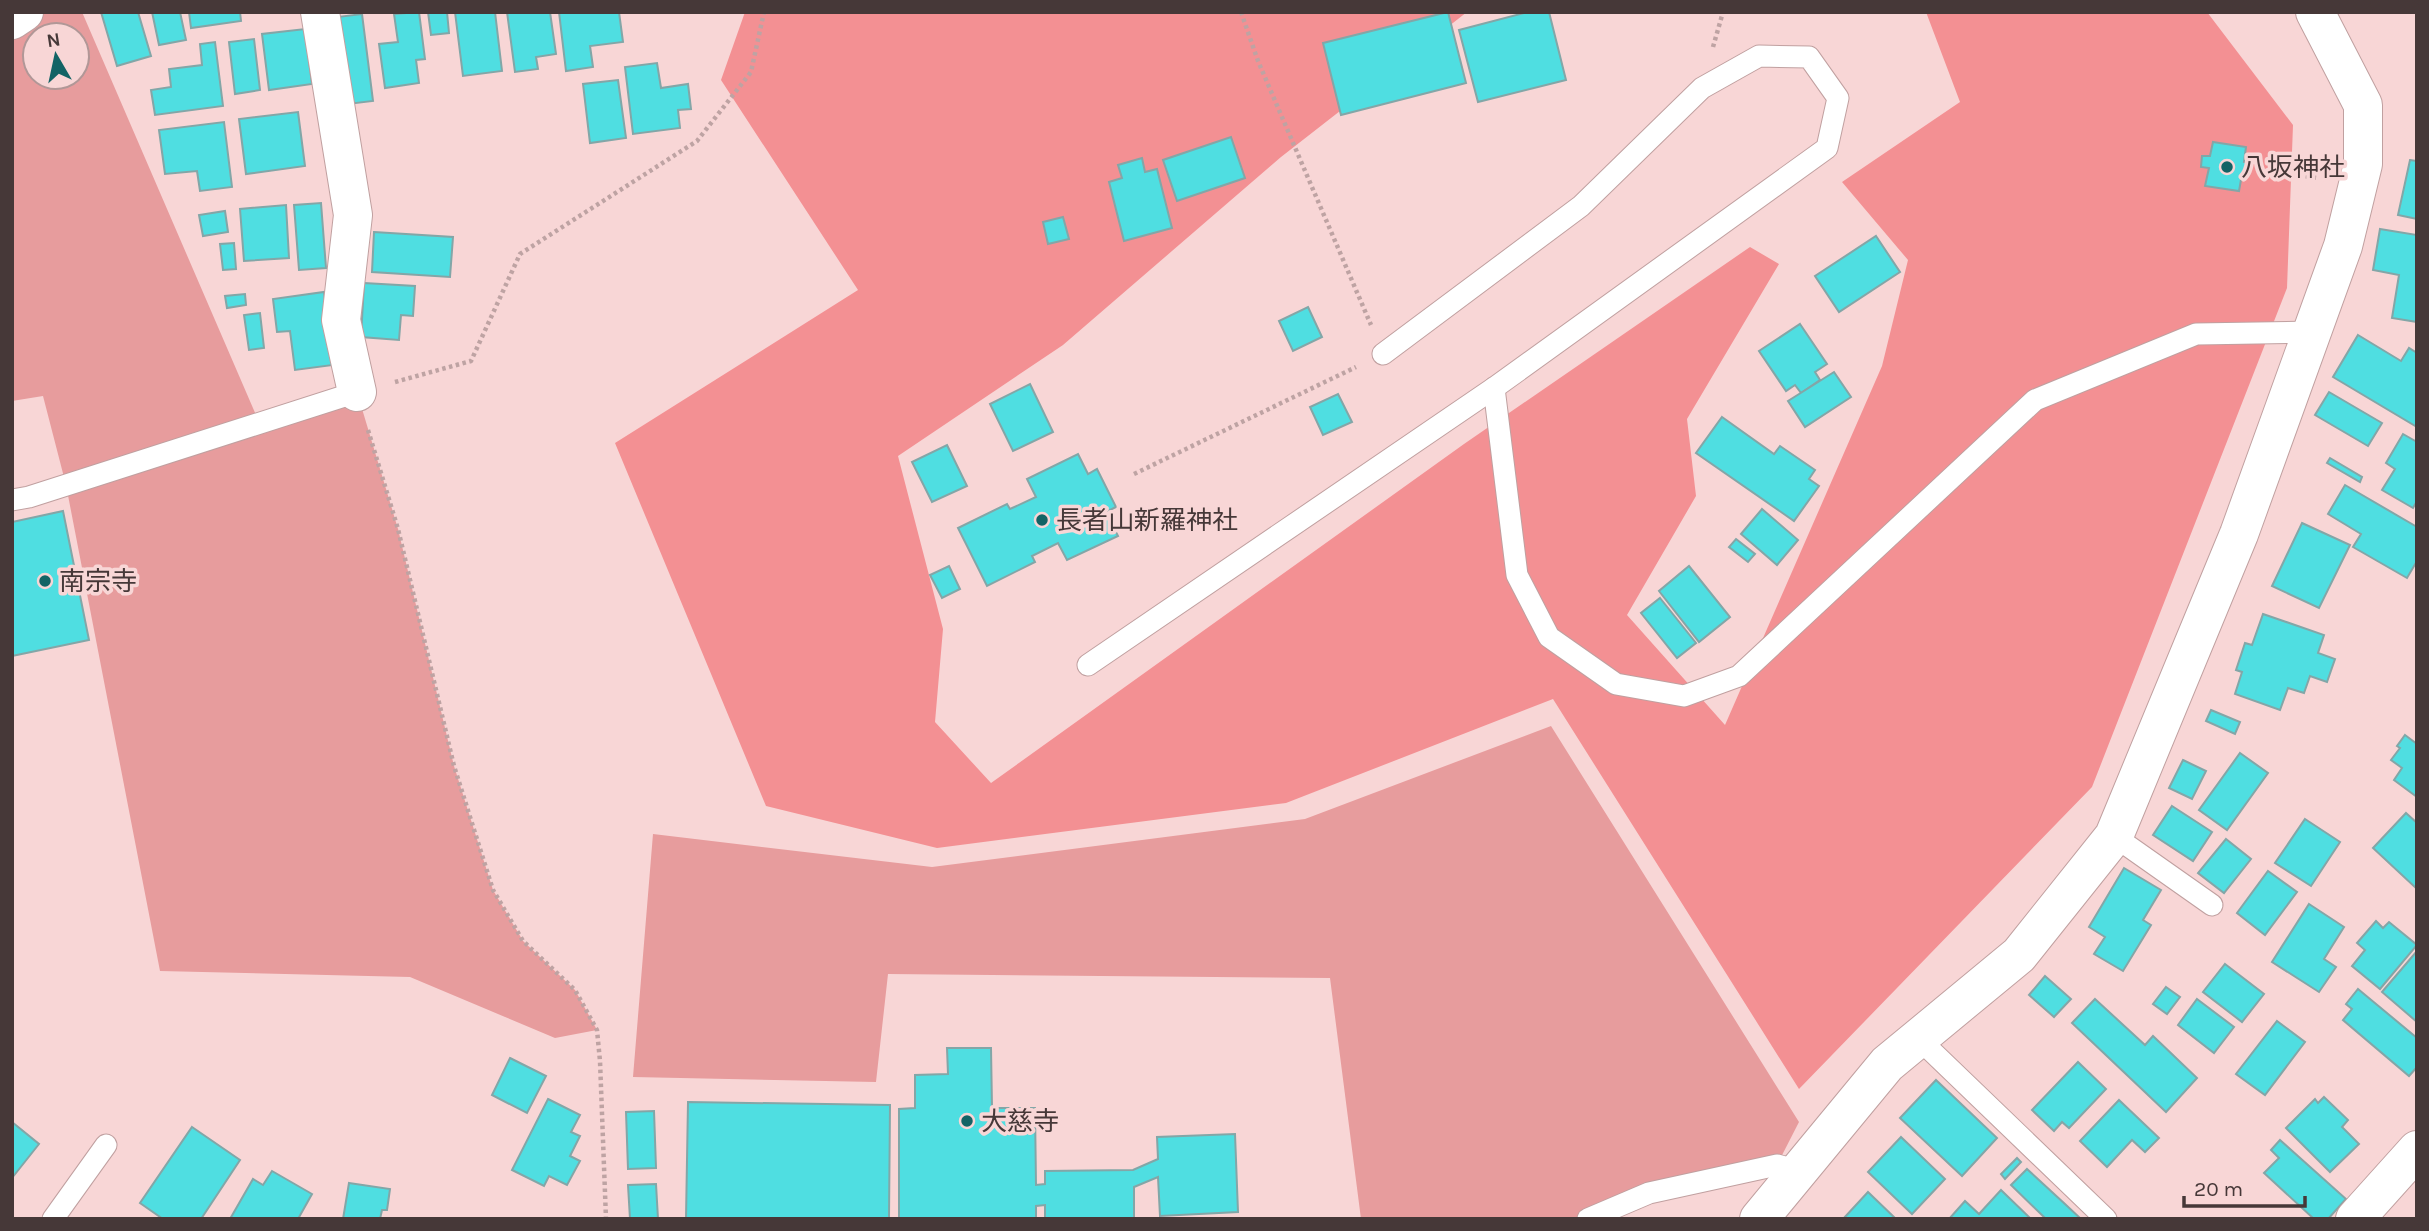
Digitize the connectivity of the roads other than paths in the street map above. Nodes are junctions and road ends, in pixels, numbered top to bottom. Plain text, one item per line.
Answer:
1 (24, 12) edge
2 (320, 12) edge
3 (2315, 12) edge
4 (12, 20) edge
5 (2311, 332) junction
6 (1383, 354) road end
7 (1494, 388) junction
8 (357, 392) joint
9 (12, 500) edge
10 (1088, 665) dead end
11 (2114, 836) junction
12 (2212, 905) dead end
13 (1919, 1039) junction
14 (106, 1145) dead end
15 (2417, 1150) edge
16 (1782, 1202) edge
17 (53, 1219) edge
18 (1588, 1219) edge
19 (2106, 1219) edge
20 (2355, 1219) edge

1 - 4 street
2 - 8 street
3 - 5 street
5 - 7 lane
5 - 11 street
6 - 7 lane
7 - 10 lane
8 - 9 lane
11 - 12 lane
11 - 13 street
13 - 16 street
13 - 19 lane
14 - 17 lane
15 - 20 street
16 - 18 lane

